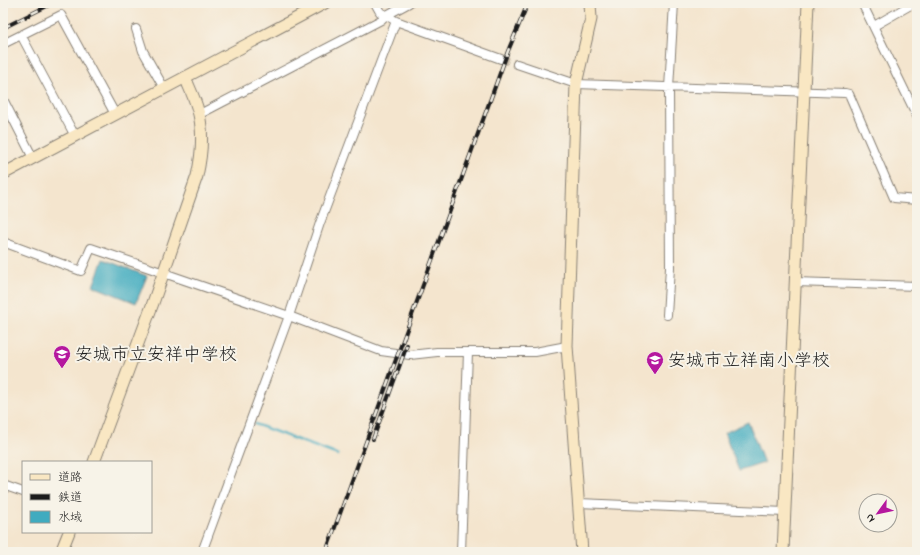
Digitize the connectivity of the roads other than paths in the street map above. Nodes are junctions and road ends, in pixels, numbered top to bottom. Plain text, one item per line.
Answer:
1 (326, 3) edge
2 (375, 3) edge
3 (409, 3) edge
4 (590, 3) edge
5 (674, 3) edge
6 (808, 3) edge
7 (862, 3) edge
8 (914, 3) edge
9 (386, 16) junction
10 (396, 21) junction
11 (874, 26) junction
12 (136, 29) dead end
13 (21, 35) junction
14 (3, 44) edge
15 (501, 59) tunnel mouth
16 (517, 64) tunnel mouth
17 (185, 77) junction
18 (576, 84) junction
19 (164, 88) junction
20 (669, 88) junction
21 (804, 90) junction
22 (3, 99) edge
23 (115, 114) junction
24 (198, 115) junction
25 (917, 116) edge
26 (75, 136) junction
27 (33, 158) junction
28 (3, 174) edge
29 (917, 200) edge
30 (3, 242) edge
31 (163, 272) junction
32 (795, 282) junction
33 (917, 286) edge
34 (667, 315) dead end
35 (289, 316) junction
36 (567, 346) junction
37 (468, 352) junction
38 (94, 461) edge
39 (3, 484) edge
40 (22, 492) edge
41 (579, 503) junction
42 (785, 512) junction
43 (69, 533) edge
44 (61, 552) edge
45 (202, 552) edge
46 (461, 552) edge
47 (582, 552) edge
48 (783, 552) edge

1 - 17 street
2 - 9 street
3 - 9 street
4 - 18 street
5 - 20 street
6 - 21 street
7 - 11 street
8 - 11 street
9 - 10 street
9 - 24 street
10 - 15 street
10 - 35 street
11 - 25 street
12 - 19 street
13 - 14 street
13 - 23 street
13 - 26 street
16 - 18 street
17 - 19 street
17 - 24 street
18 - 20 street
18 - 36 street
19 - 23 street
20 - 21 street
20 - 34 street
21 - 29 street
21 - 32 street
22 - 27 street
23 - 26 street
24 - 31 street
26 - 27 street
27 - 28 street
30 - 31 street
31 - 35 street
31 - 38 street
32 - 33 street
32 - 42 street
35 - 37 street
35 - 45 street
36 - 37 street
36 - 41 street
37 - 46 street
39 - 40 street
41 - 42 street
41 - 47 street
42 - 48 street
43 - 44 street

